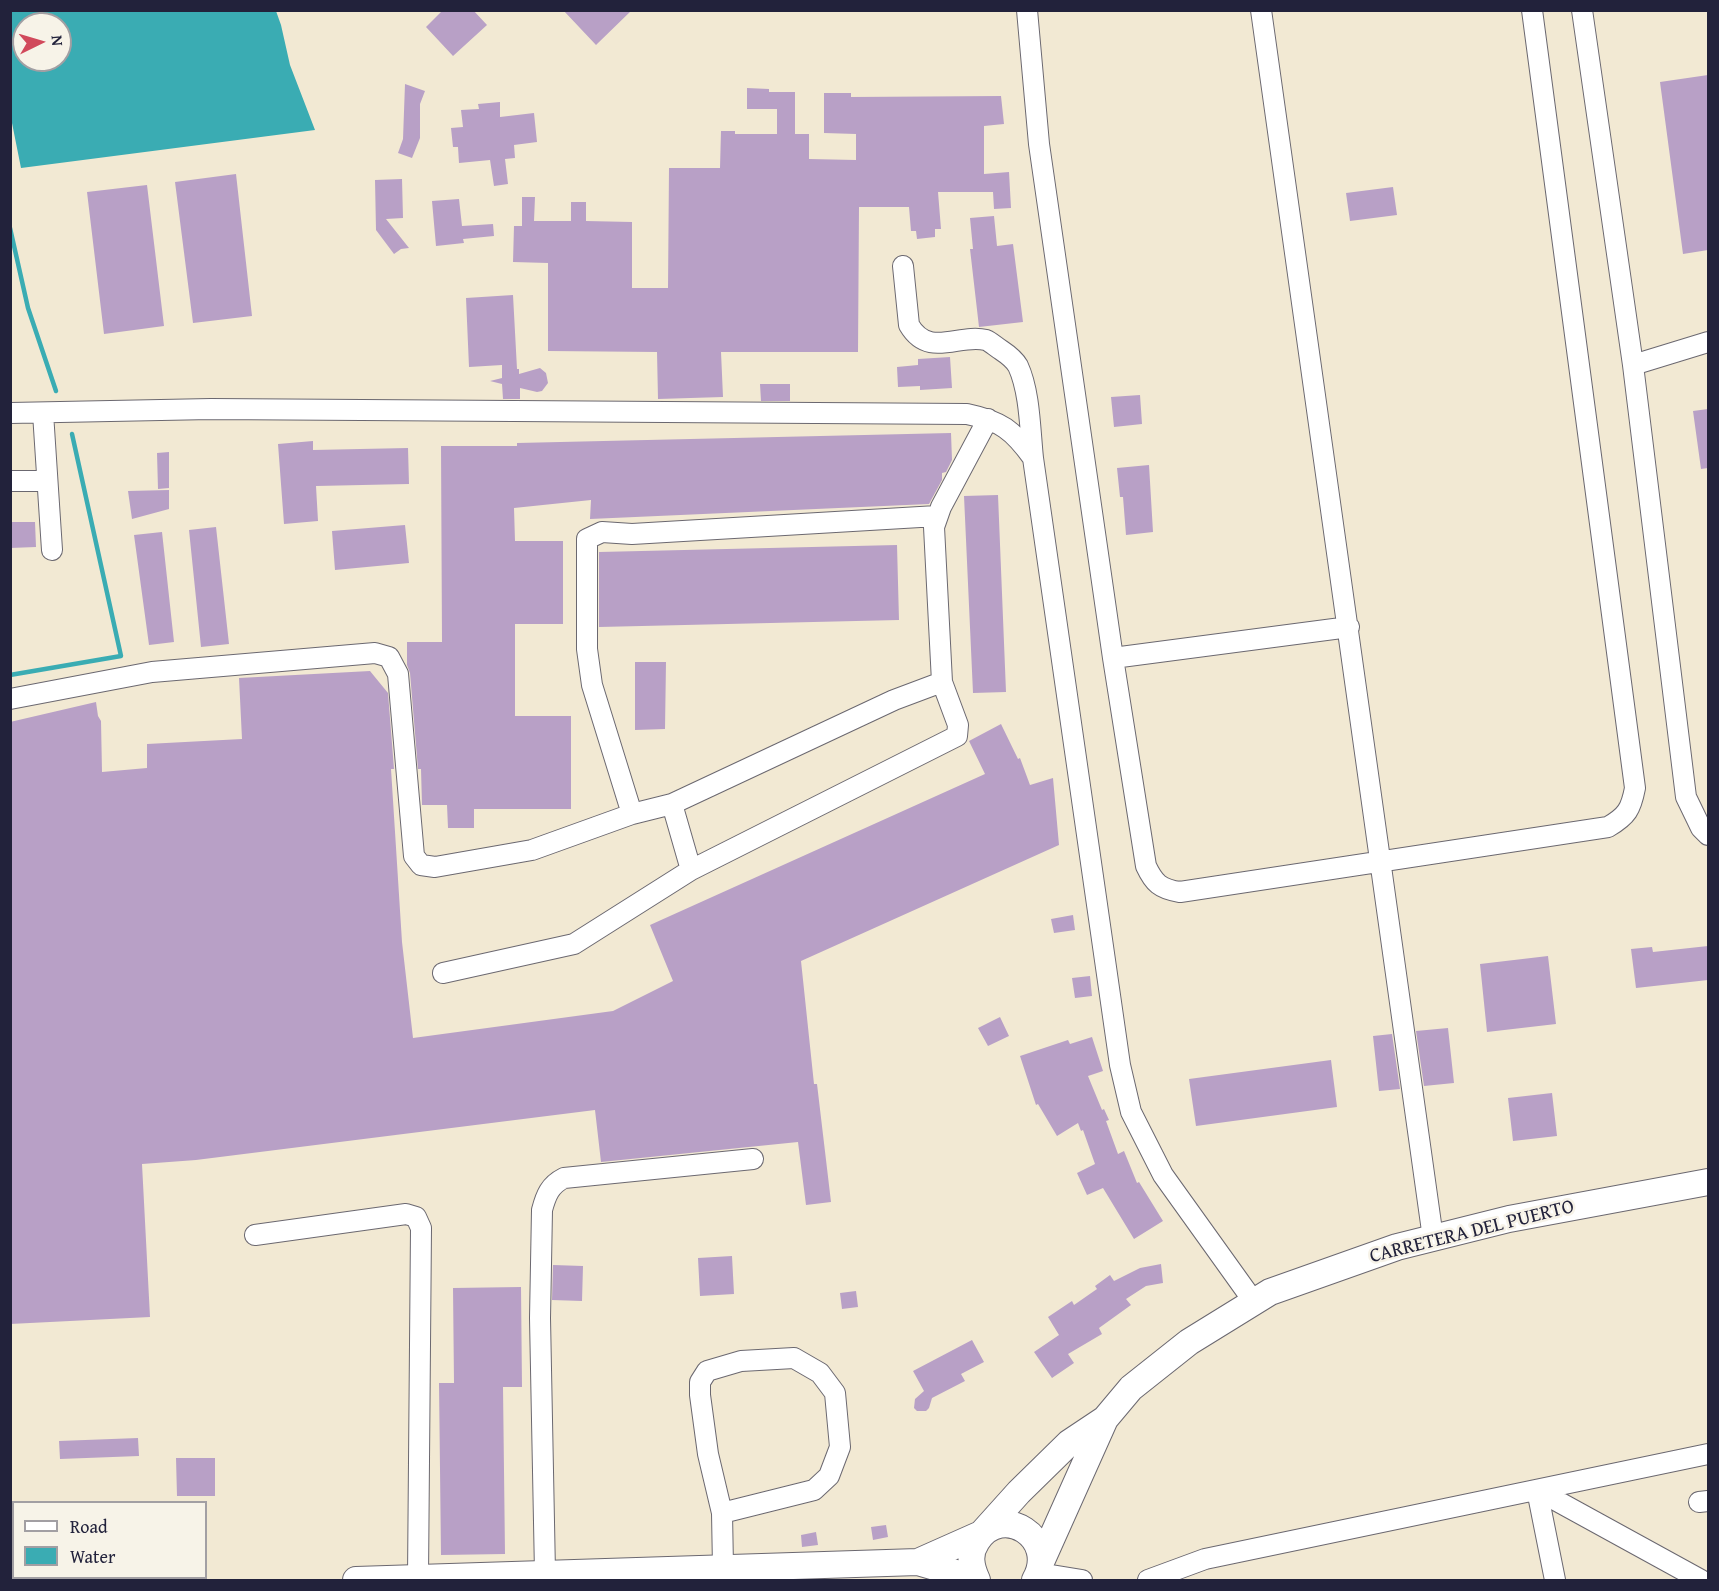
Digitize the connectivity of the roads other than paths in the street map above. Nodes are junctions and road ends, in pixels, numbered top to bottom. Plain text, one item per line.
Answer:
1 (1028, 10) edge
2 (1261, 10) edge
3 (1532, 10) edge
4 (1582, 10) edge
5 (903, 266) dead end
6 (1708, 342) edge
7 (1633, 364) junction
8 (10, 413) edge
9 (43, 413) junction
10 (988, 419) junction
11 (1033, 458) junction
12 (10, 480) edge
13 (47, 481) junction
14 (937, 516) junction
15 (52, 550) dead end
16 (1349, 627) junction
17 (1113, 658) junction
18 (942, 682) junction
19 (10, 699) edge
20 (672, 804) junction
21 (632, 814) junction
22 (1708, 835) edge
23 (1380, 861) junction
24 (691, 870) junction
25 (443, 974) dead end
26 (753, 1159) dead end
27 (1708, 1168) edge
28 (1708, 1182) edge
29 (1683, 1186) junction
30 (255, 1235) dead end
31 (1433, 1238) junction
32 (1254, 1302) junction
33 (1105, 1419) junction
34 (1708, 1454) edge
35 (1537, 1490) junction
36 (722, 1513) junction
37 (982, 1533) junction
38 (918, 1562) junction
39 (723, 1567) junction
40 (1039, 1572) edge
41 (546, 1573) junction
42 (691, 1575) edge
43 (418, 1577) junction
44 (977, 1580) edge
45 (356, 1581) edge
46 (1082, 1581) edge
47 (1148, 1581) edge
48 (1555, 1581) edge
49 (1701, 1581) edge

1 - 17 street
2 - 16 street
3 - 23 street
4 - 7 street
5 - 11 street
6 - 7 street
7 - 22 street
8 - 9 street
9 - 10 street
9 - 13 street
10 - 11 street
10 - 14 street
11 - 32 street
12 - 13 street
13 - 15 street
14 - 18 street
14 - 21 street
16 - 17 street
16 - 23 street
17 - 23 street
18 - 20 street
18 - 24 street
19 - 21 street
20 - 21 street
20 - 24 street
23 - 31 street
24 - 25 street
26 - 41 street
27 - 29 main road
28 - 29 main road, CARRETERA DEL PUERTO
29 - 31 main road, CARRETERA DEL PUERTO
30 - 43 street
31 - 32 main road, CARRETERA DEL PUERTO
32 - 33 main road, CARRETERA DEL PUERTO
33 - 37 main road, CARRETERA DEL PUERTO
33 - 40 main road, CARRETERA DEL PUERTO
34 - 35 street
35 - 47 street
35 - 48 street
35 - 49 street
36 - 36 street
36 - 39 street
37 - 38 main road
37 - 40 main road
37 - 44 main road
38 - 39 main road
38 - 44 main road
39 - 42 main road
40 - 46 street
41 - 42 main road
41 - 43 main road
43 - 45 main road

